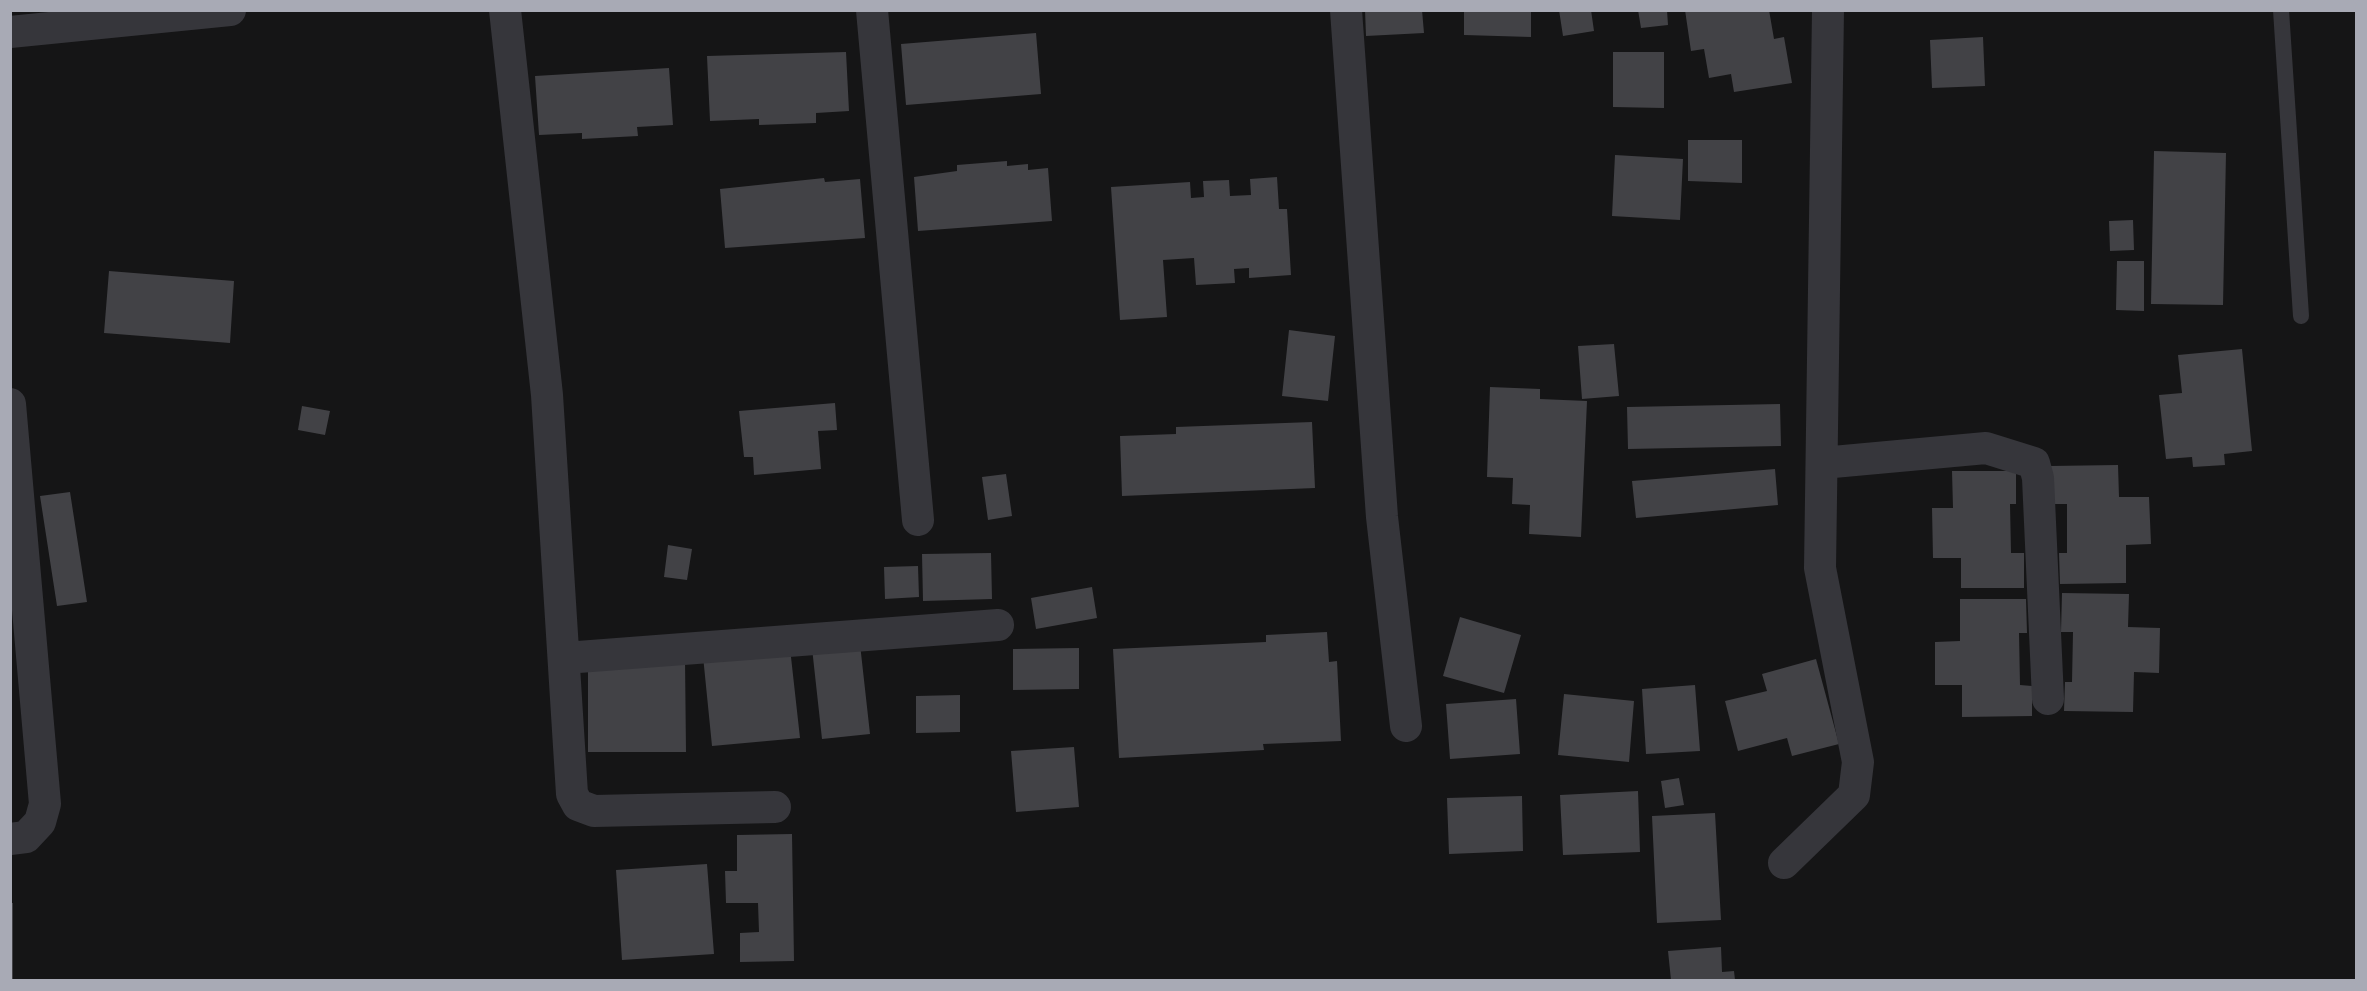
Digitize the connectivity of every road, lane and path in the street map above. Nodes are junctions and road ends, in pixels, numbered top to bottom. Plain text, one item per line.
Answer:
1 (230, 10) edge
2 (505, 10) edge
3 (872, 10) edge
4 (1346, 10) edge
5 (1828, 10) edge
6 (2281, 10) edge
7 (16, 24) edge
8 (2301, 316) dead end
9 (10, 404) edge
10 (1822, 463) junction
11 (918, 520) dead end
12 (998, 625) dead end
13 (565, 658) junction
14 (2048, 699) dead end
15 (1406, 726) dead end
16 (775, 807) dead end
17 (10, 839) edge
18 (1784, 863) dead end

1 - 7 street
2 - 13 street
3 - 11 street
4 - 15 street
5 - 10 street
6 - 8 lane
9 - 17 street
10 - 14 street
10 - 18 street
12 - 13 street
13 - 16 street

